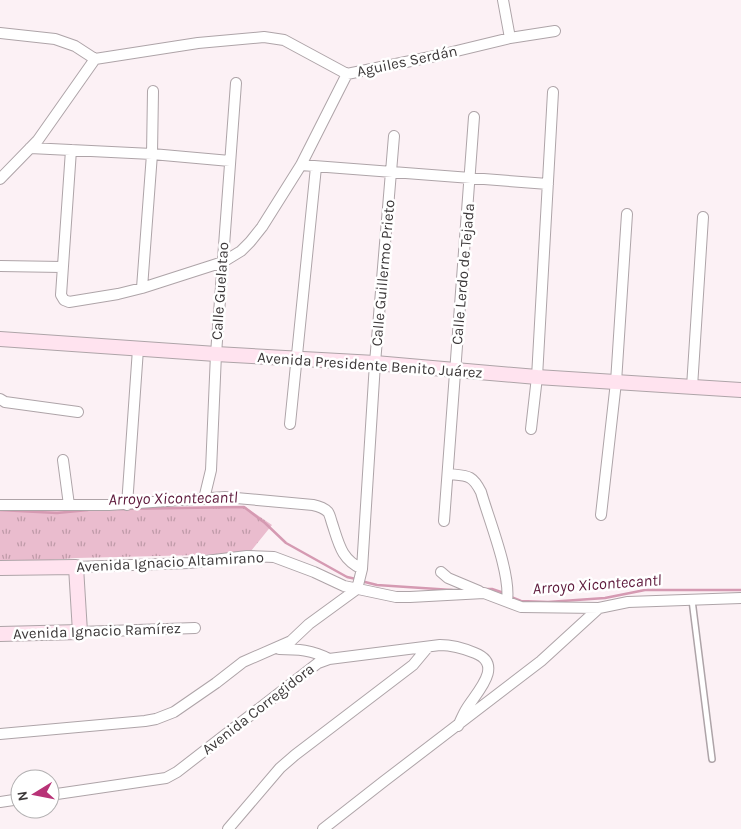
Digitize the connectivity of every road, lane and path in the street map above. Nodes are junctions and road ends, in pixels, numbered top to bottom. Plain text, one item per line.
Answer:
1 (503, 0) edge
2 (555, 31) dead end
3 (0, 33) edge
4 (510, 38) junction
5 (92, 56) junction
6 (347, 74) junction
7 (236, 83) dead end
8 (153, 91) dead end
9 (553, 92) dead end
10 (474, 117) dead end
11 (394, 136) dead end
12 (30, 148) junction
13 (71, 150) junction
14 (152, 154) junction
15 (230, 161) junction
16 (301, 165) junction
17 (316, 167) junction
18 (391, 171) junction
19 (471, 177) junction
20 (0, 179) edge
21 (548, 184) junction
22 (627, 214) dead end
23 (703, 217) dead end
24 (223, 262) junction
25 (0, 266) edge
26 (62, 267) junction
27 (142, 288) junction
28 (0, 339) edge
29 (138, 349) junction
30 (216, 354) junction
31 (296, 359) junction
32 (375, 363) junction
33 (455, 370) junction
34 (537, 377) junction
35 (616, 382) junction
36 (692, 387) junction
37 (741, 390) edge
38 (0, 399) edge
39 (78, 412) dead end
40 (290, 424) dead end
41 (531, 429) dead end
42 (63, 460) dead end
43 (448, 474) junction
44 (204, 499) junction
45 (127, 504) junction
46 (0, 505) edge
47 (70, 505) junction
48 (602, 515) dead end
49 (444, 521) dead end
50 (76, 567) junction
51 (0, 568) edge
52 (362, 569) junction
53 (441, 572) dead end
54 (357, 589) junction
55 (484, 593) junction
56 (741, 598) edge
57 (692, 600) junction
58 (507, 601) junction
59 (599, 608) junction
60 (195, 628) dead end
61 (80, 632) junction
62 (0, 634) edge
63 (428, 647) junction
64 (276, 648) junction
65 (329, 659) junction
66 (458, 726) junction
67 (0, 734) edge
68 (712, 759) dead end
69 (60, 793) edge
70 (228, 829) edge
71 (323, 829) edge

1 - 4 street
2 - 4 street, Aguiles Serdán
3 - 5 street
4 - 6 street, Aguiles Serdán
5 - 6 street, Aguiles Serdán
5 - 12 street
6 - 16 street
7 - 15 street, Calle Guelatao
8 - 14 street
9 - 21 street
10 - 19 street, Calle Lerdo de Tejada
11 - 18 street, Calle Guillermo Prieto
12 - 13 street
12 - 20 street
13 - 14 street
13 - 26 street
14 - 15 street
14 - 27 street
15 - 24 street, Calle Guelatao
16 - 17 street
16 - 24 street
17 - 18 street
17 - 31 street
18 - 19 street
18 - 32 street, Calle Guillermo Prieto
19 - 21 street
19 - 33 street, Calle Lerdo de Tejada
21 - 34 street
22 - 35 street
23 - 36 street
24 - 27 street
24 - 30 street, Calle Guelatao
25 - 26 street
26 - 27 street
28 - 29 street, Avenida Presidente Benito Juárez
29 - 30 street, Avenida Presidente Benito Juárez
29 - 45 street
30 - 31 street, Avenida Presidente Benito Juárez
30 - 44 street, Calle Guelatao
31 - 32 street, Avenida Presidente Benito Juárez
31 - 40 street
32 - 33 street, Avenida Presidente Benito Juárez
32 - 52 street, Calle Guillermo Prieto
33 - 34 street, Avenida Presidente Benito Juárez
33 - 43 street, Calle Lerdo de Tejada
34 - 35 street, Avenida Presidente Benito Juárez
34 - 41 street
35 - 36 street, Avenida Presidente Benito Juárez
35 - 48 street
36 - 37 street, Avenida Presidente Benito Juárez
38 - 39 street
42 - 47 street
43 - 49 street, Calle Lerdo de Tejada
43 - 58 street
44 - 45 street
44 - 52 street
45 - 47 street
46 - 47 street
50 - 51 street, Avenida Ignacio Altamirano
50 - 54 street, Avenida Ignacio Altamirano
50 - 61 street
52 - 54 street, Calle Guillermo Prieto
53 - 55 street
54 - 55 street, Avenida Ignacio Altamirano
54 - 64 street
55 - 58 street, Avenida Ignacio Altamirano
56 - 57 street, Avenida Ignacio Altamirano
57 - 59 street, Avenida Ignacio Altamirano
57 - 68 lane
58 - 59 street, Avenida Ignacio Altamirano
59 - 66 street
60 - 61 street, Avenida Ignacio Ramírez
61 - 62 street, Avenida Ignacio Ramírez
63 - 65 street, Avenida Corregidora
63 - 66 street, Avenida Corregidora
63 - 70 street
64 - 65 street
64 - 67 street
65 - 69 street, Avenida Corregidora
66 - 71 street

